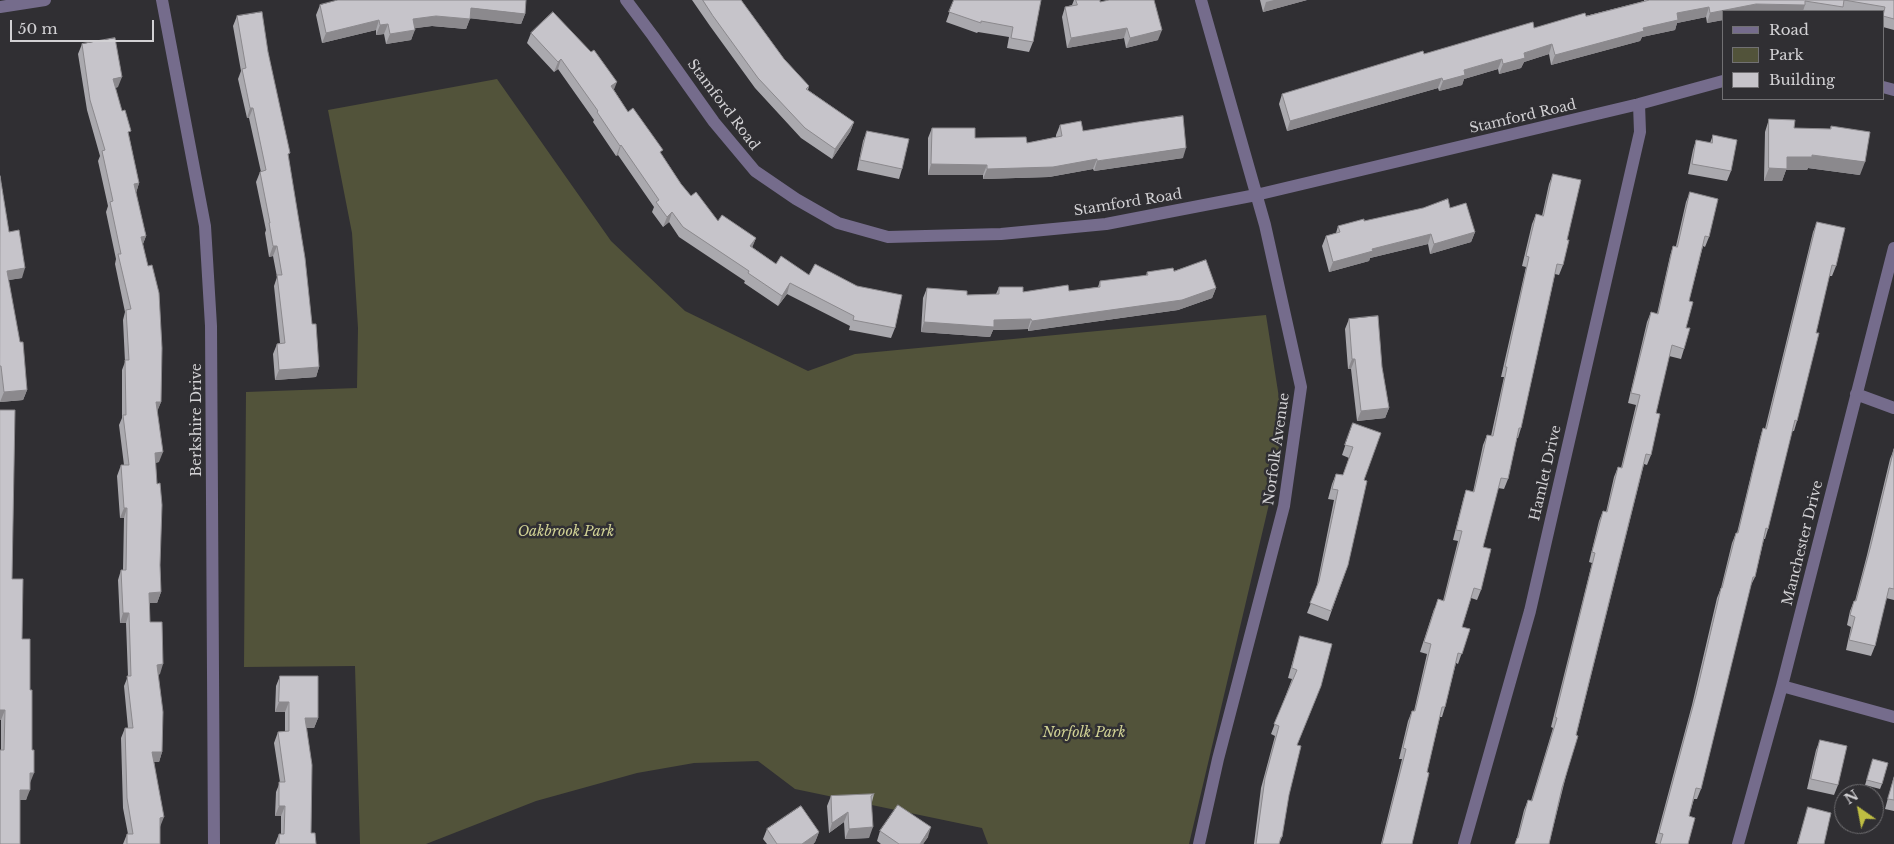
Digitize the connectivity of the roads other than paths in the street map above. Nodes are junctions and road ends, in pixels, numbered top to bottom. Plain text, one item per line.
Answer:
1 (46, 0) edge
2 (162, 0) edge
3 (626, 0) edge
4 (1201, 0) edge
5 (0, 8) edge
6 (1722, 81) edge
7 (1639, 104) junction
8 (1256, 195) junction
9 (1894, 248) edge
10 (1856, 394) junction
11 (1894, 408) edge
12 (1782, 686) junction
13 (1894, 717) edge
14 (214, 844) edge
15 (1198, 844) edge
16 (1464, 844) edge
17 (1738, 844) edge

1 - 5 street
2 - 14 street, Berkshire Drive
3 - 8 street, Stamford Road
4 - 8 street, Norfolk Avenue
6 - 7 street, Stamford Road
7 - 8 street, Stamford Road
7 - 16 street, Hamlet Drive
8 - 15 street, Norfolk Avenue
9 - 10 street, Manchester Drive
10 - 11 street
10 - 12 street, Manchester Drive
12 - 13 street
12 - 17 street, Manchester Drive

